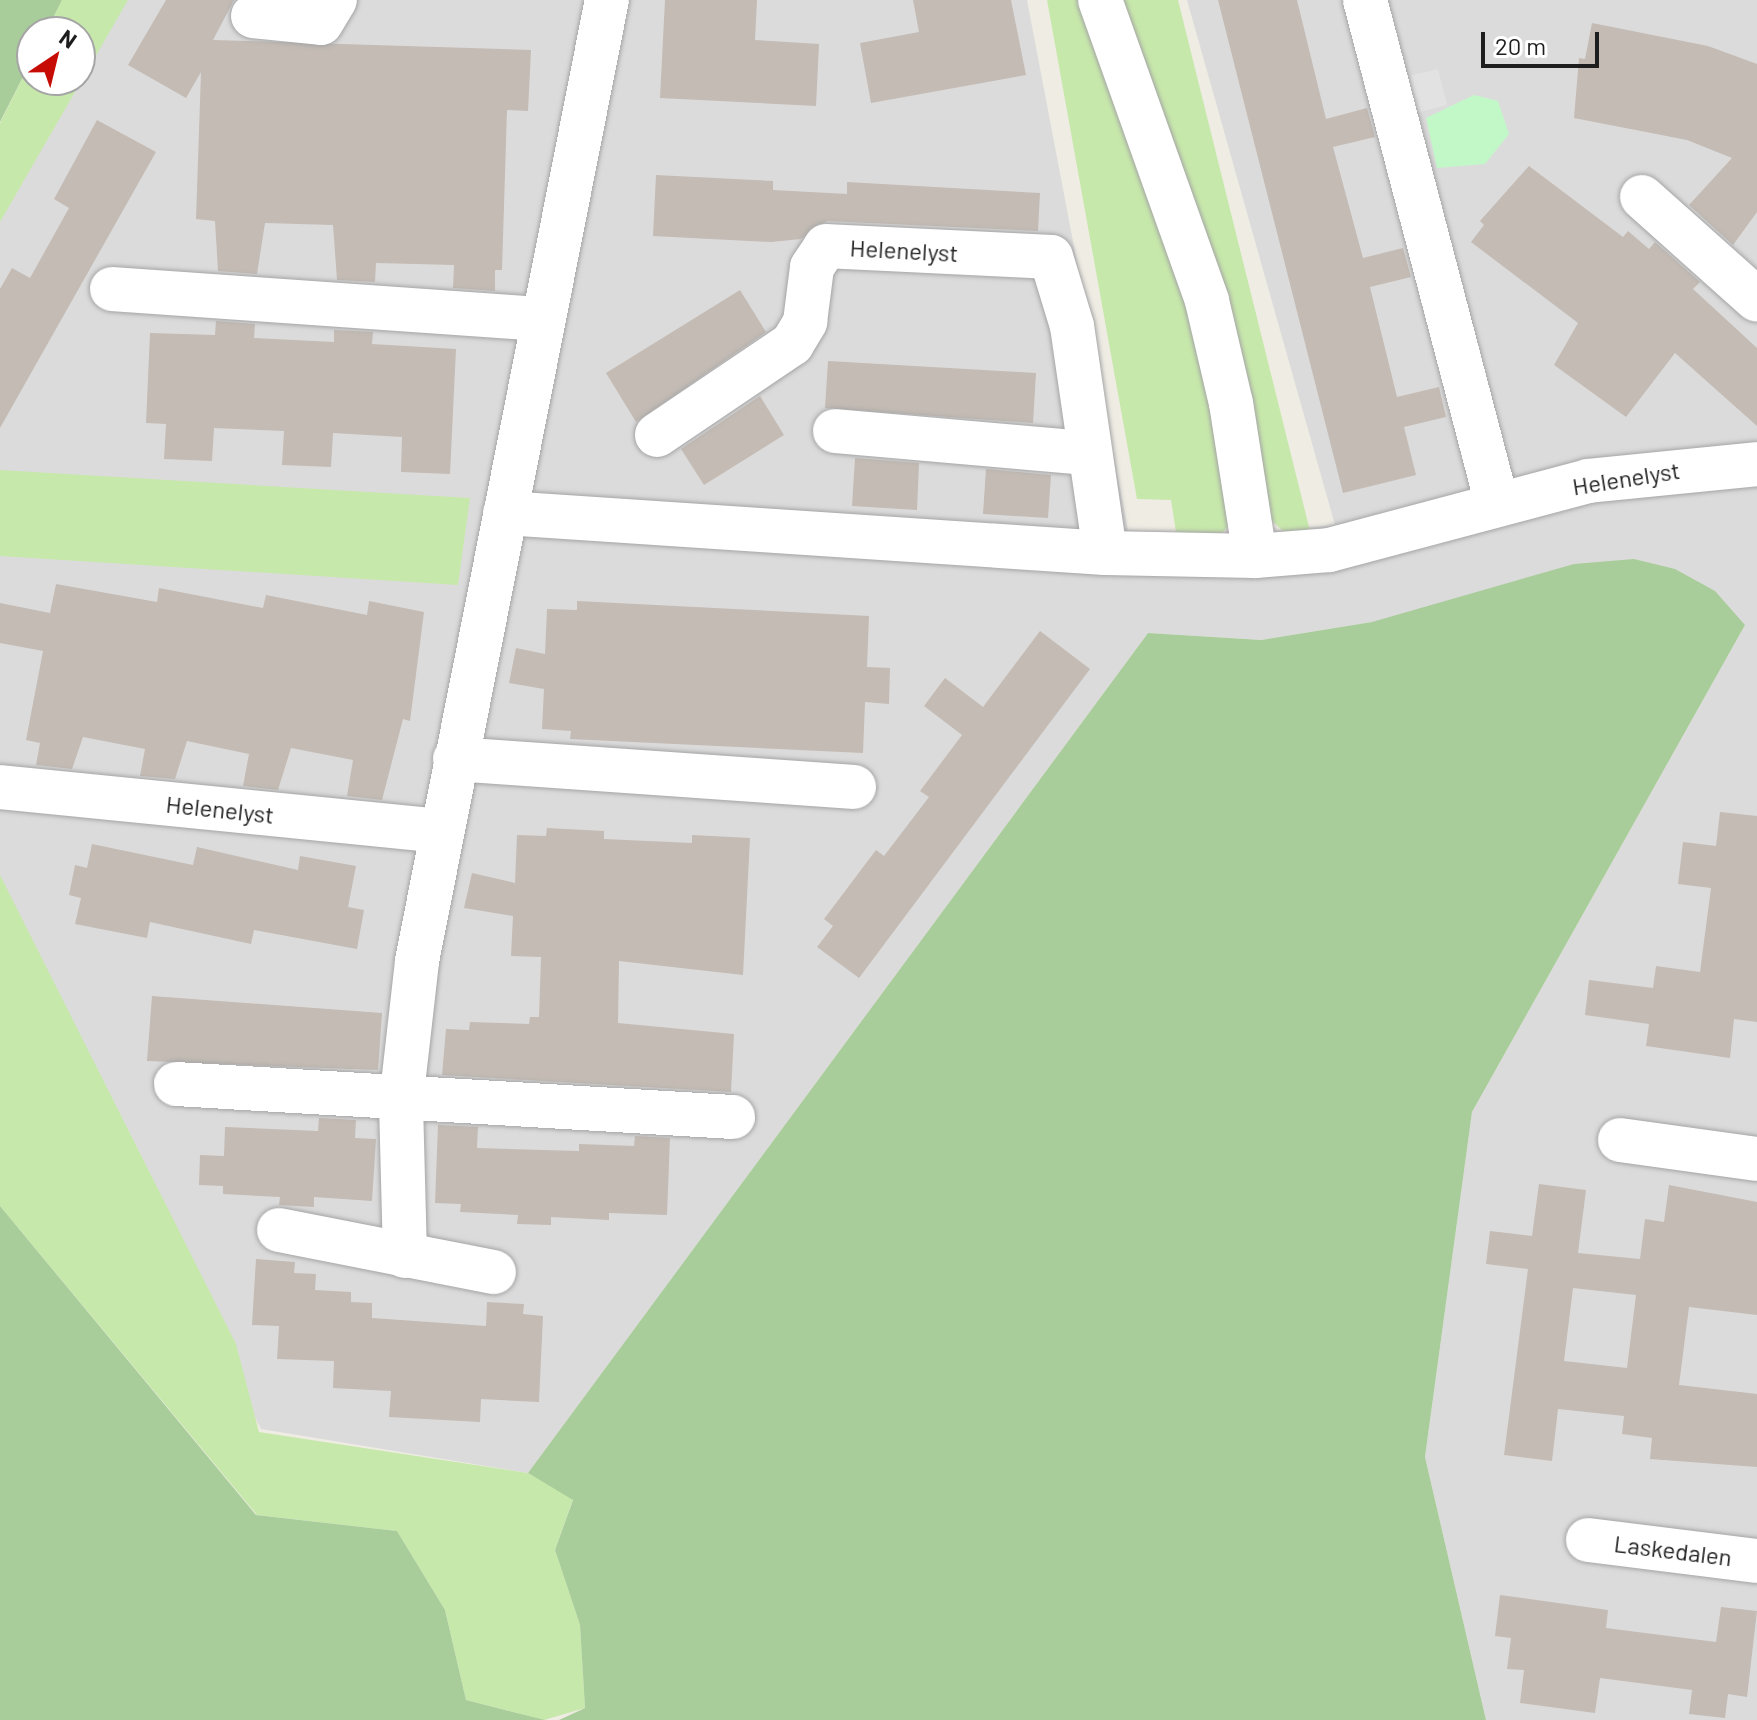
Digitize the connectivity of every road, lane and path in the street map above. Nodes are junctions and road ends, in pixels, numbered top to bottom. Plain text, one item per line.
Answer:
1 (335, 0) edge
2 (607, 0) edge
3 (1100, 0) edge
4 (1365, 0) edge
5 (253, 16) dead end
6 (1642, 197) dead end
7 (112, 289) dead end
8 (1757, 300) edge
9 (542, 319) junction
10 (835, 431) dead end
11 (657, 435) dead end
12 (1088, 453) junction
13 (1757, 464) edge
14 (1497, 504) junction
15 (505, 513) junction
16 (1105, 553) junction
17 (1255, 556) junction
18 (455, 759) junction
19 (0, 787) edge
20 (854, 787) dead end
21 (441, 831) junction
22 (176, 1084) dead end
23 (401, 1102) junction
24 (733, 1117) dead end
25 (1620, 1140) dead end
26 (1757, 1159) edge
27 (279, 1230) dead end
28 (405, 1256) junction
29 (494, 1272) dead end
30 (1588, 1540) dead end
31 (1757, 1561) edge

1 - 5 street
2 - 9 street
3 - 17 street
4 - 14 street
6 - 8 street
7 - 9 street
9 - 15 street
10 - 12 street
11 - 12 street, Helenelyst
12 - 16 street, Helenelyst
13 - 14 street, Helenelyst
14 - 17 street, Helenelyst
15 - 16 street, Helenelyst
15 - 18 street
16 - 17 street, Helenelyst
18 - 20 street
18 - 21 street
19 - 21 street, Helenelyst
21 - 23 street
22 - 23 street
23 - 24 street
23 - 28 street
25 - 26 street
27 - 28 street
28 - 29 street
30 - 31 street, Laskedalen

